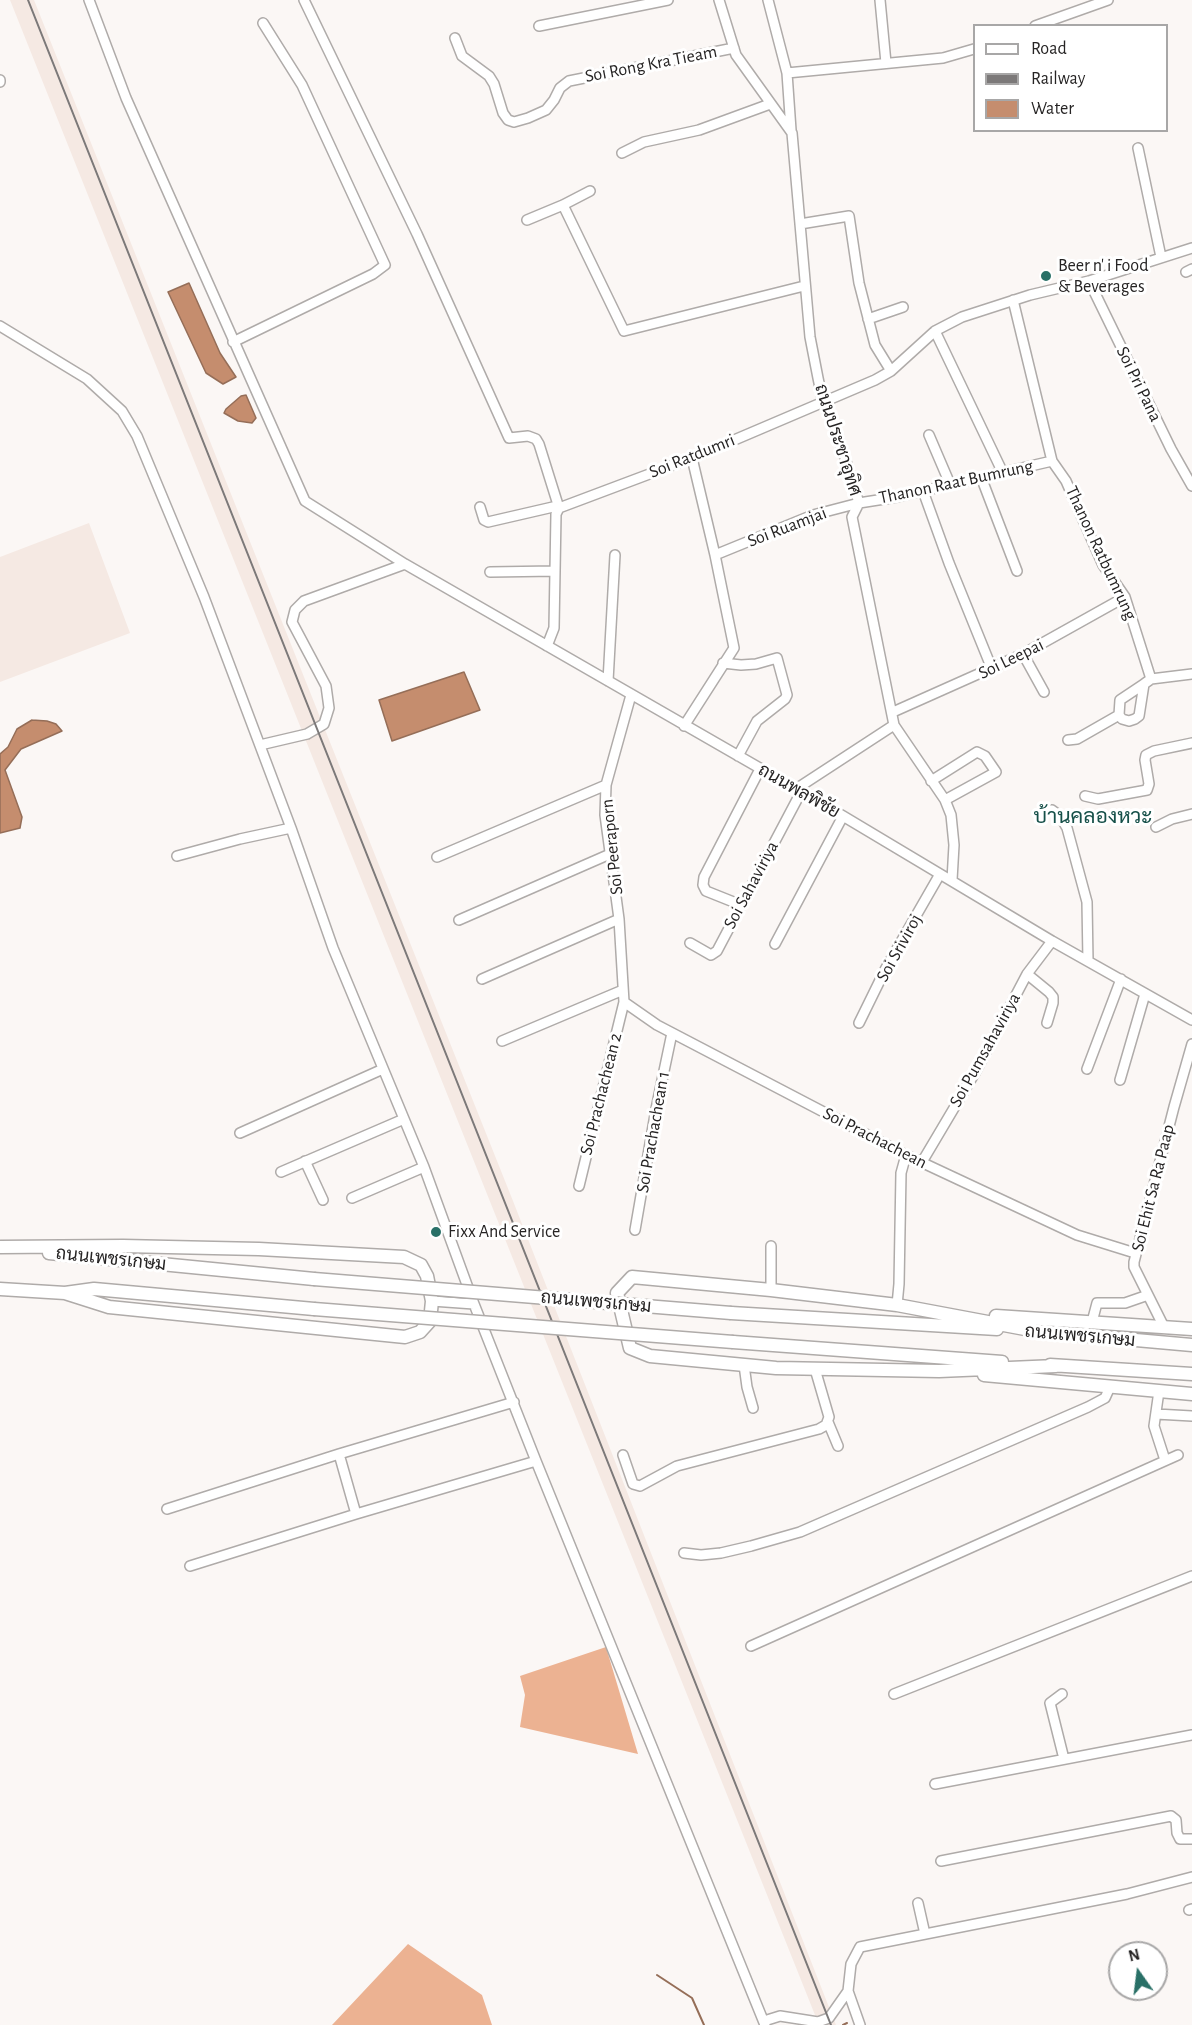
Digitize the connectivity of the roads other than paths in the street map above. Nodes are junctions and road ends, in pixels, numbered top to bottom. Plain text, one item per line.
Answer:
1 (89, 0) edge
2 (304, 0) edge
3 (668, 0) edge
4 (719, 0) edge
5 (768, 0) edge
6 (880, 0) edge
7 (1108, 0) edge
8 (263, 23) dead end
9 (1048, 23) edge
10 (539, 26) dead end
11 (455, 38) dead end
12 (734, 48) junction
13 (973, 50) edge
14 (886, 63) junction
15 (787, 73) junction
16 (770, 104) junction
17 (792, 133) junction
18 (1138, 148) dead end
19 (622, 153) dead end
20 (590, 191) dead end
21 (563, 206) junction
22 (527, 220) dead end
23 (800, 224) junction
24 (1192, 248) edge
25 (1161, 257) junction
26 (1089, 281) junction
27 (804, 286) junction
28 (1013, 300) junction
29 (903, 307) dead end
30 (868, 319) junction
31 (0, 326) edge
32 (935, 331) junction
33 (233, 342) junction
34 (891, 371) junction
35 (823, 402) junction
36 (929, 435) dead end
37 (692, 458) junction
38 (1052, 461) junction
39 (1002, 471) junction
40 (981, 477) junction
41 (950, 484) junction
42 (1192, 486) edge
43 (923, 491) junction
44 (859, 502) junction
45 (480, 507) dead end
46 (559, 508) junction
47 (615, 555) dead end
48 (716, 555) junction
49 (405, 564) junction
50 (555, 571) junction
51 (1017, 571) dead end
52 (490, 572) dead end
53 (1125, 597) junction
54 (547, 646) junction
55 (1023, 654) junction
56 (723, 663) junction
57 (992, 669) junction
58 (1192, 674) edge
59 (608, 681) junction
60 (1148, 682) junction
61 (1044, 692) dead end
62 (631, 695) junction
63 (893, 712) junction
64 (1119, 715) junction
65 (894, 725) junction
66 (684, 726) junction
67 (1068, 741) dead end
68 (1192, 743) edge
69 (260, 745) junction
70 (738, 756) junction
71 (760, 769) junction
72 (931, 781) junction
73 (606, 785) junction
74 (798, 790) junction
75 (1085, 796) dead end
76 (945, 800) junction
77 (1053, 810) dead end
78 (1192, 814) edge
79 (843, 816) junction
80 (1156, 827) dead end
81 (291, 828) junction
82 (610, 854) junction
83 (177, 856) dead end
84 (437, 857) dead end
85 (940, 874) junction
86 (952, 880) junction
87 (741, 905) junction
88 (619, 919) junction
89 (459, 920) dead end
90 (1052, 941) junction
91 (690, 943) dead end
92 (775, 944) dead end
93 (1088, 961) junction
94 (1027, 974) junction
95 (1121, 979) junction
96 (482, 980) dead end
97 (623, 990) junction
98 (1145, 994) junction
99 (624, 1002) junction
100 (1192, 1020) edge
101 (859, 1023) dead end
102 (1047, 1023) dead end
103 (672, 1033) junction
104 (502, 1041) dead end
105 (1192, 1044) edge
106 (383, 1069) junction
107 (1087, 1069) dead end
108 (1120, 1080) dead end
109 (404, 1119) junction
110 (240, 1133) dead end
111 (906, 1155) junction
112 (305, 1161) junction
113 (922, 1162) junction
114 (424, 1167) junction
115 (281, 1172) dead end
116 (579, 1186) dead end
117 (352, 1198) dead end
118 (324, 1200) dead end
119 (635, 1230) dead end
120 (771, 1246) dead end
121 (0, 1248) edge
122 (1135, 1253) junction
123 (0, 1289) edge
124 (771, 1290) junction
125 (65, 1293) junction
126 (1148, 1295) junction
127 (432, 1301) junction
128 (474, 1304) junction
129 (897, 1305) junction
130 (950, 1314) junction
131 (1092, 1322) junction
132 (1164, 1327) junction
133 (1192, 1329) edge
134 (1041, 1332) junction
135 (1192, 1345) edge
136 (744, 1365) junction
137 (1056, 1366) junction
138 (815, 1369) junction
139 (939, 1371) junction
140 (1192, 1374) edge
141 (1110, 1387) junction
142 (1159, 1391) junction
143 (1192, 1394) edge
144 (514, 1402) junction
145 (753, 1408) dead end
146 (1156, 1414) junction
147 (1192, 1416) edge
148 (828, 1422) junction
149 (838, 1446) dead end
150 (339, 1454) junction
151 (623, 1455) dead end
152 (1178, 1455) dead end
153 (1165, 1460) junction
154 (536, 1461) junction
155 (167, 1509) dead end
156 (356, 1514) junction
157 (684, 1552) dead end
158 (190, 1566) dead end
159 (1192, 1576) edge
160 (751, 1646) dead end
161 (894, 1694) dead end
162 (1062, 1694) dead end
163 (1192, 1735) edge
164 (1064, 1759) junction
165 (935, 1785) dead end
166 (1192, 1839) edge
167 (941, 1861) dead end
168 (1192, 1877) edge
169 (918, 1903) dead end
170 (925, 1934) junction
171 (848, 1990) junction
172 (859, 2021) edge
173 (765, 2023) edge

1 - 33 street, ถนนพลพิชัย
2 - 46 street
3 - 10 street
4 - 12 street
5 - 15 street, ถนนประชาอุทิศ
6 - 14 street
7 - 9 street
8 - 33 street
11 - 12 street, Soi Rong Kra Tieam
12 - 16 street
13 - 14 street
14 - 15 street
15 - 17 street, ถนนประชาอุทิศ
16 - 17 street
16 - 19 street
17 - 23 street, ถนนประชาอุทิศ
18 - 25 street
20 - 21 street
21 - 22 street
21 - 27 street
23 - 27 street, ถนนประชาอุทิศ
23 - 30 street
24 - 25 street, Soi Ratdumri
25 - 26 street, Soi Ratdumri
26 - 28 street, Soi Ratdumri
26 - 42 street, Soi Pri Pana
27 - 35 street, ถนนประชาอุทิศ
28 - 32 street, Soi Ratdumri
28 - 38 street, Thanon Ratbumrung
29 - 30 street
30 - 34 street
31 - 69 street
32 - 34 street, Soi Ratdumri
32 - 39 street
33 - 49 street, ถนนพลพิชัย
34 - 35 street, Soi Ratdumri
35 - 37 street, Soi Ratdumri
35 - 44 street, ถนนประชาอุทิศ
36 - 41 street
37 - 46 street, Soi Ratdumri
37 - 48 street
38 - 39 street, Thanon Raat Bumrung
38 - 53 street, Thanon Ratbumrung
39 - 40 street, Thanon Raat Bumrung
40 - 41 street, Thanon Raat Bumrung
40 - 51 street
41 - 43 street, Thanon Raat Bumrung
43 - 44 street, Thanon Raat Bumrung
43 - 57 street
44 - 48 street, Soi Ruamjai
44 - 63 street, ถนนประชาอุทิศ
45 - 46 street, Soi Ratdumri
46 - 50 street
47 - 59 street
48 - 56 street
49 - 54 street, ถนนพลพิชัย
49 - 69 street
50 - 52 street
50 - 54 street
53 - 55 street, Soi Leepai
53 - 60 street, Thanon Ratbumrung
54 - 59 street, ถนนพลพิชัย
55 - 57 street, Soi Leepai
55 - 61 street
56 - 66 street
56 - 70 street
57 - 63 street, Soi Leepai
58 - 60 street
59 - 62 street, ถนนพลพิชัย
60 - 64 street
60 - 64 street
62 - 66 street, ถนนพลพิชัย
62 - 73 street, Soi Peeraporn
63 - 65 street, ถนนประชาอุทิศ
64 - 67 street
65 - 72 street, ถนนประชาอุทิศ
65 - 74 street
66 - 70 street, ถนนพลพิชัย
68 - 75 street
69 - 81 street
70 - 71 street, ถนนพลพิชัย
71 - 74 street, ถนนพลพิชัย
71 - 87 street
72 - 76 street, ถนนประชาอุทิศ
72 - 76 street
73 - 82 street, Soi Peeraporn
73 - 84 street
74 - 79 street, ถนนพลพิชัย
74 - 87 street, Soi Sahaviriya
76 - 86 street, ถนนประชาอุทิศ
77 - 93 street
78 - 80 street
79 - 85 street, ถนนพลพิชัย
79 - 92 street
81 - 83 street
81 - 106 street
82 - 88 street, Soi Peeraporn
82 - 89 street
85 - 86 street, ถนนพลพิชัย
85 - 101 street, Soi Sriviroj
86 - 90 street, ถนนพลพิชัย
87 - 91 street, Soi Sahaviriya
88 - 96 street
88 - 97 street, Soi Peeraporn
90 - 93 street, ถนนพลพิชัย
90 - 94 street, Soi Pumsahaviriya
93 - 95 street, ถนนพลพิชัย
94 - 102 street
94 - 113 street, Soi Pumsahaviriya
95 - 98 street, ถนนพลพิชัย
95 - 107 street
97 - 99 street, Soi Peeraporn
97 - 104 street
98 - 100 street, ถนนพลพิชัย
98 - 108 street
99 - 103 street, Soi Prachachean
99 - 116 street, Soi Prachachean 2
103 - 111 street, Soi Prachachean
103 - 119 street, Soi Prachachean 1
105 - 122 street, Soi Ehit Sa Ra Paap
106 - 109 street
106 - 110 street
109 - 112 street
109 - 114 street
111 - 113 street, Soi Prachachean
111 - 129 street
112 - 115 street
112 - 118 street
113 - 122 street, Soi Prachachean
114 - 117 street
114 - 128 street
120 - 124 street
121 - 127 highway
121 - 134 highway, ถนนเพชรเกษม, bridge
122 - 126 street, Soi Ehit Sa Ra Paap
123 - 125 highway, ถนนเพชรเกษม
124 - 129 highway
124 - 136 highway
125 - 127 highway
125 - 137 highway, ถนนเพชรเกษม, bridge
126 - 131 street
126 - 132 street, Soi Ehit Sa Ra Paap
127 - 128 street
128 - 144 street
129 - 130 highway
130 - 131 highway
130 - 134 highway
131 - 132 highway
132 - 133 highway
134 - 135 highway, ถนนเพชรเกษม
136 - 138 highway
136 - 145 street
137 - 139 highway
137 - 140 highway, ถนนเพชรเกษม
138 - 139 highway
138 - 148 street
139 - 141 highway
141 - 142 highway
141 - 157 street
142 - 143 highway
142 - 146 street
144 - 150 street
144 - 154 street
146 - 147 street
146 - 153 street
148 - 149 street
148 - 151 street
150 - 155 street
150 - 156 street
152 - 153 street
153 - 160 street
154 - 156 street
154 - 173 street
156 - 158 street
159 - 161 street
162 - 164 street
163 - 164 street
164 - 165 street
166 - 167 street
168 - 170 street
169 - 170 street
170 - 171 street
171 - 172 street
171 - 173 street

